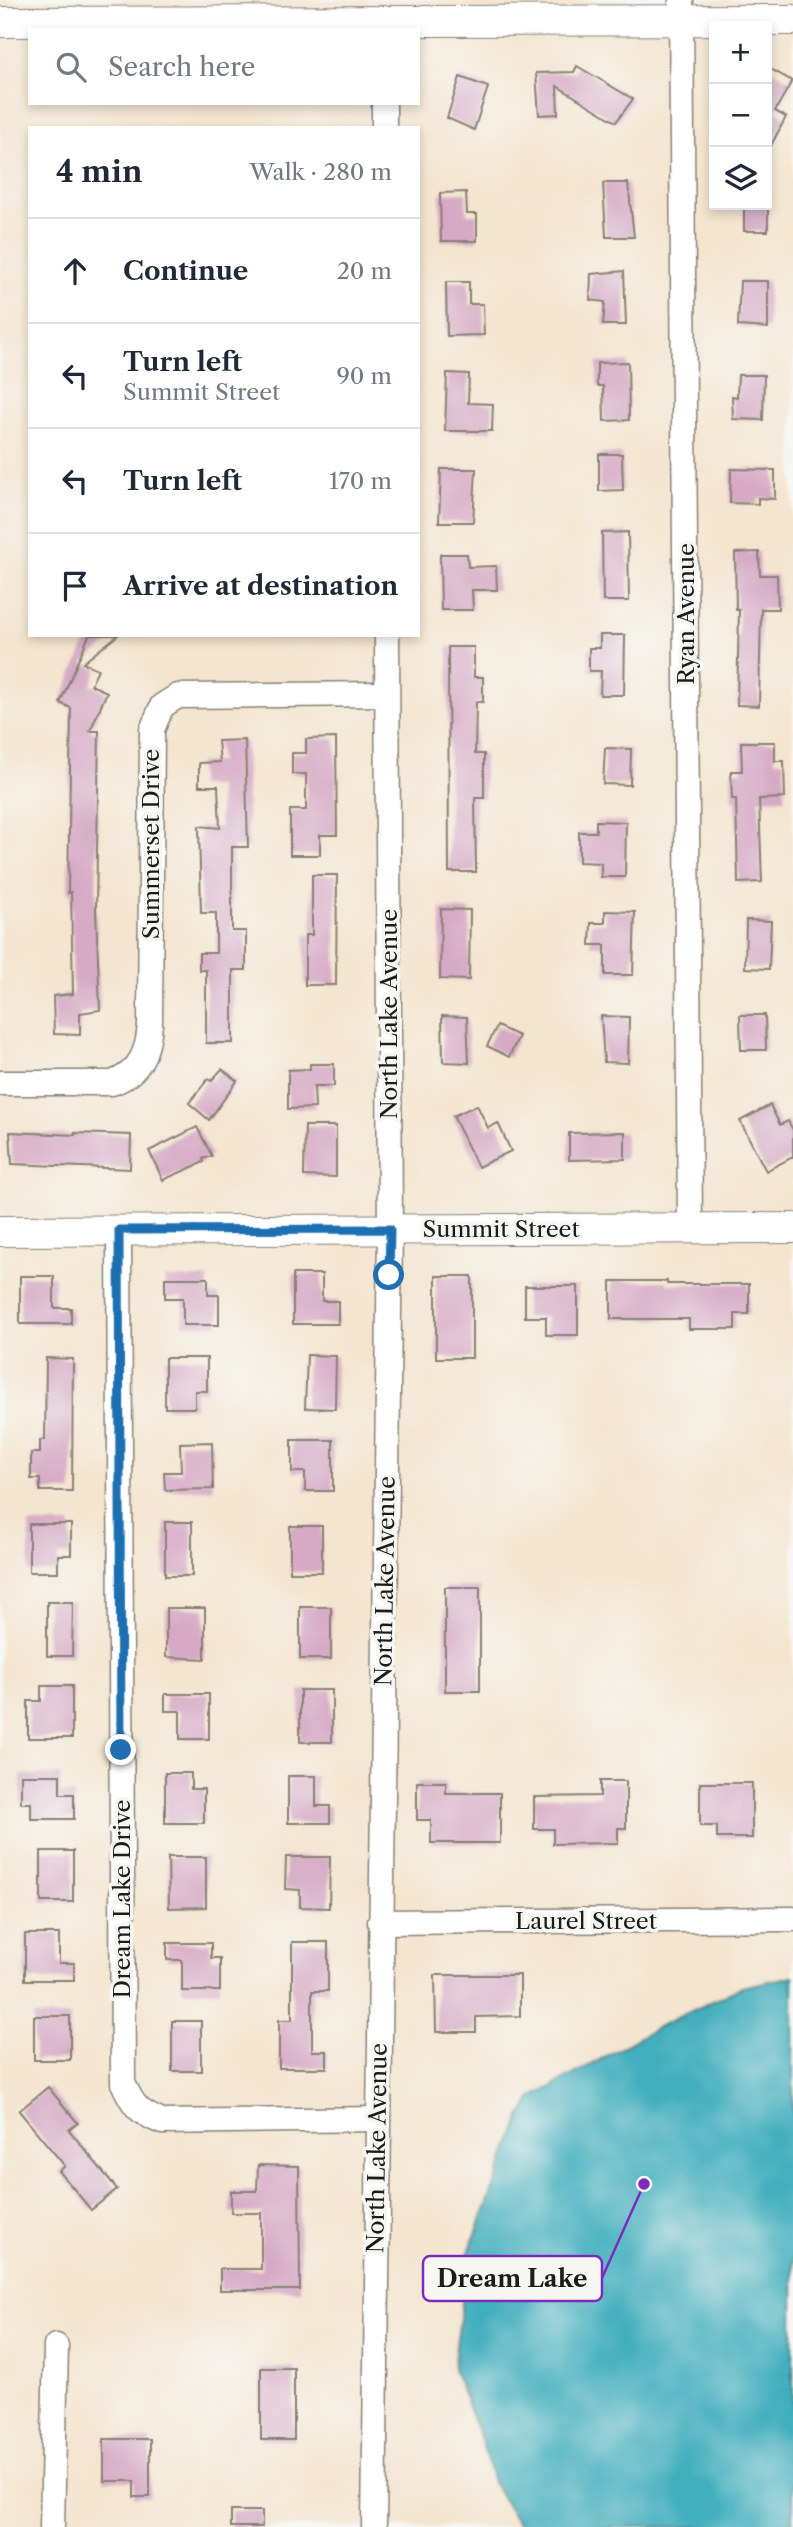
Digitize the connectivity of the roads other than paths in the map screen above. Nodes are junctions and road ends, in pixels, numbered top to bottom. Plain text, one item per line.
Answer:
1 (681, 10) edge
2 (384, 17) edge
3 (793, 20) edge
4 (0, 22) edge
5 (384, 105) edge
6 (384, 126) edge
7 (387, 637) edge
8 (387, 694) junction
9 (0, 1083) edge
10 (690, 1228) junction
11 (793, 1228) edge
12 (390, 1229) junction
13 (119, 1230) junction
14 (0, 1231) edge
15 (793, 1919) edge
16 (380, 1922) junction
17 (378, 2119) junction
18 (56, 2346) dead end
19 (52, 2527) edge
20 (373, 2527) edge

1 - 2 street
1 - 3 street
1 - 10 street, Ryan Avenue
2 - 4 street
5 - 6 street
7 - 8 street, North Lake Avenue
8 - 9 street, Summerset Drive
8 - 12 street, North Lake Avenue
10 - 11 street, Summit Street
10 - 12 street, Summit Street
12 - 13 street, Summit Street
12 - 16 street, North Lake Avenue
13 - 14 street, Summit Street
13 - 17 street, Dream Lake Drive
15 - 16 street, Laurel Street
16 - 17 street, North Lake Avenue
17 - 20 street, North Lake Avenue
18 - 19 street

